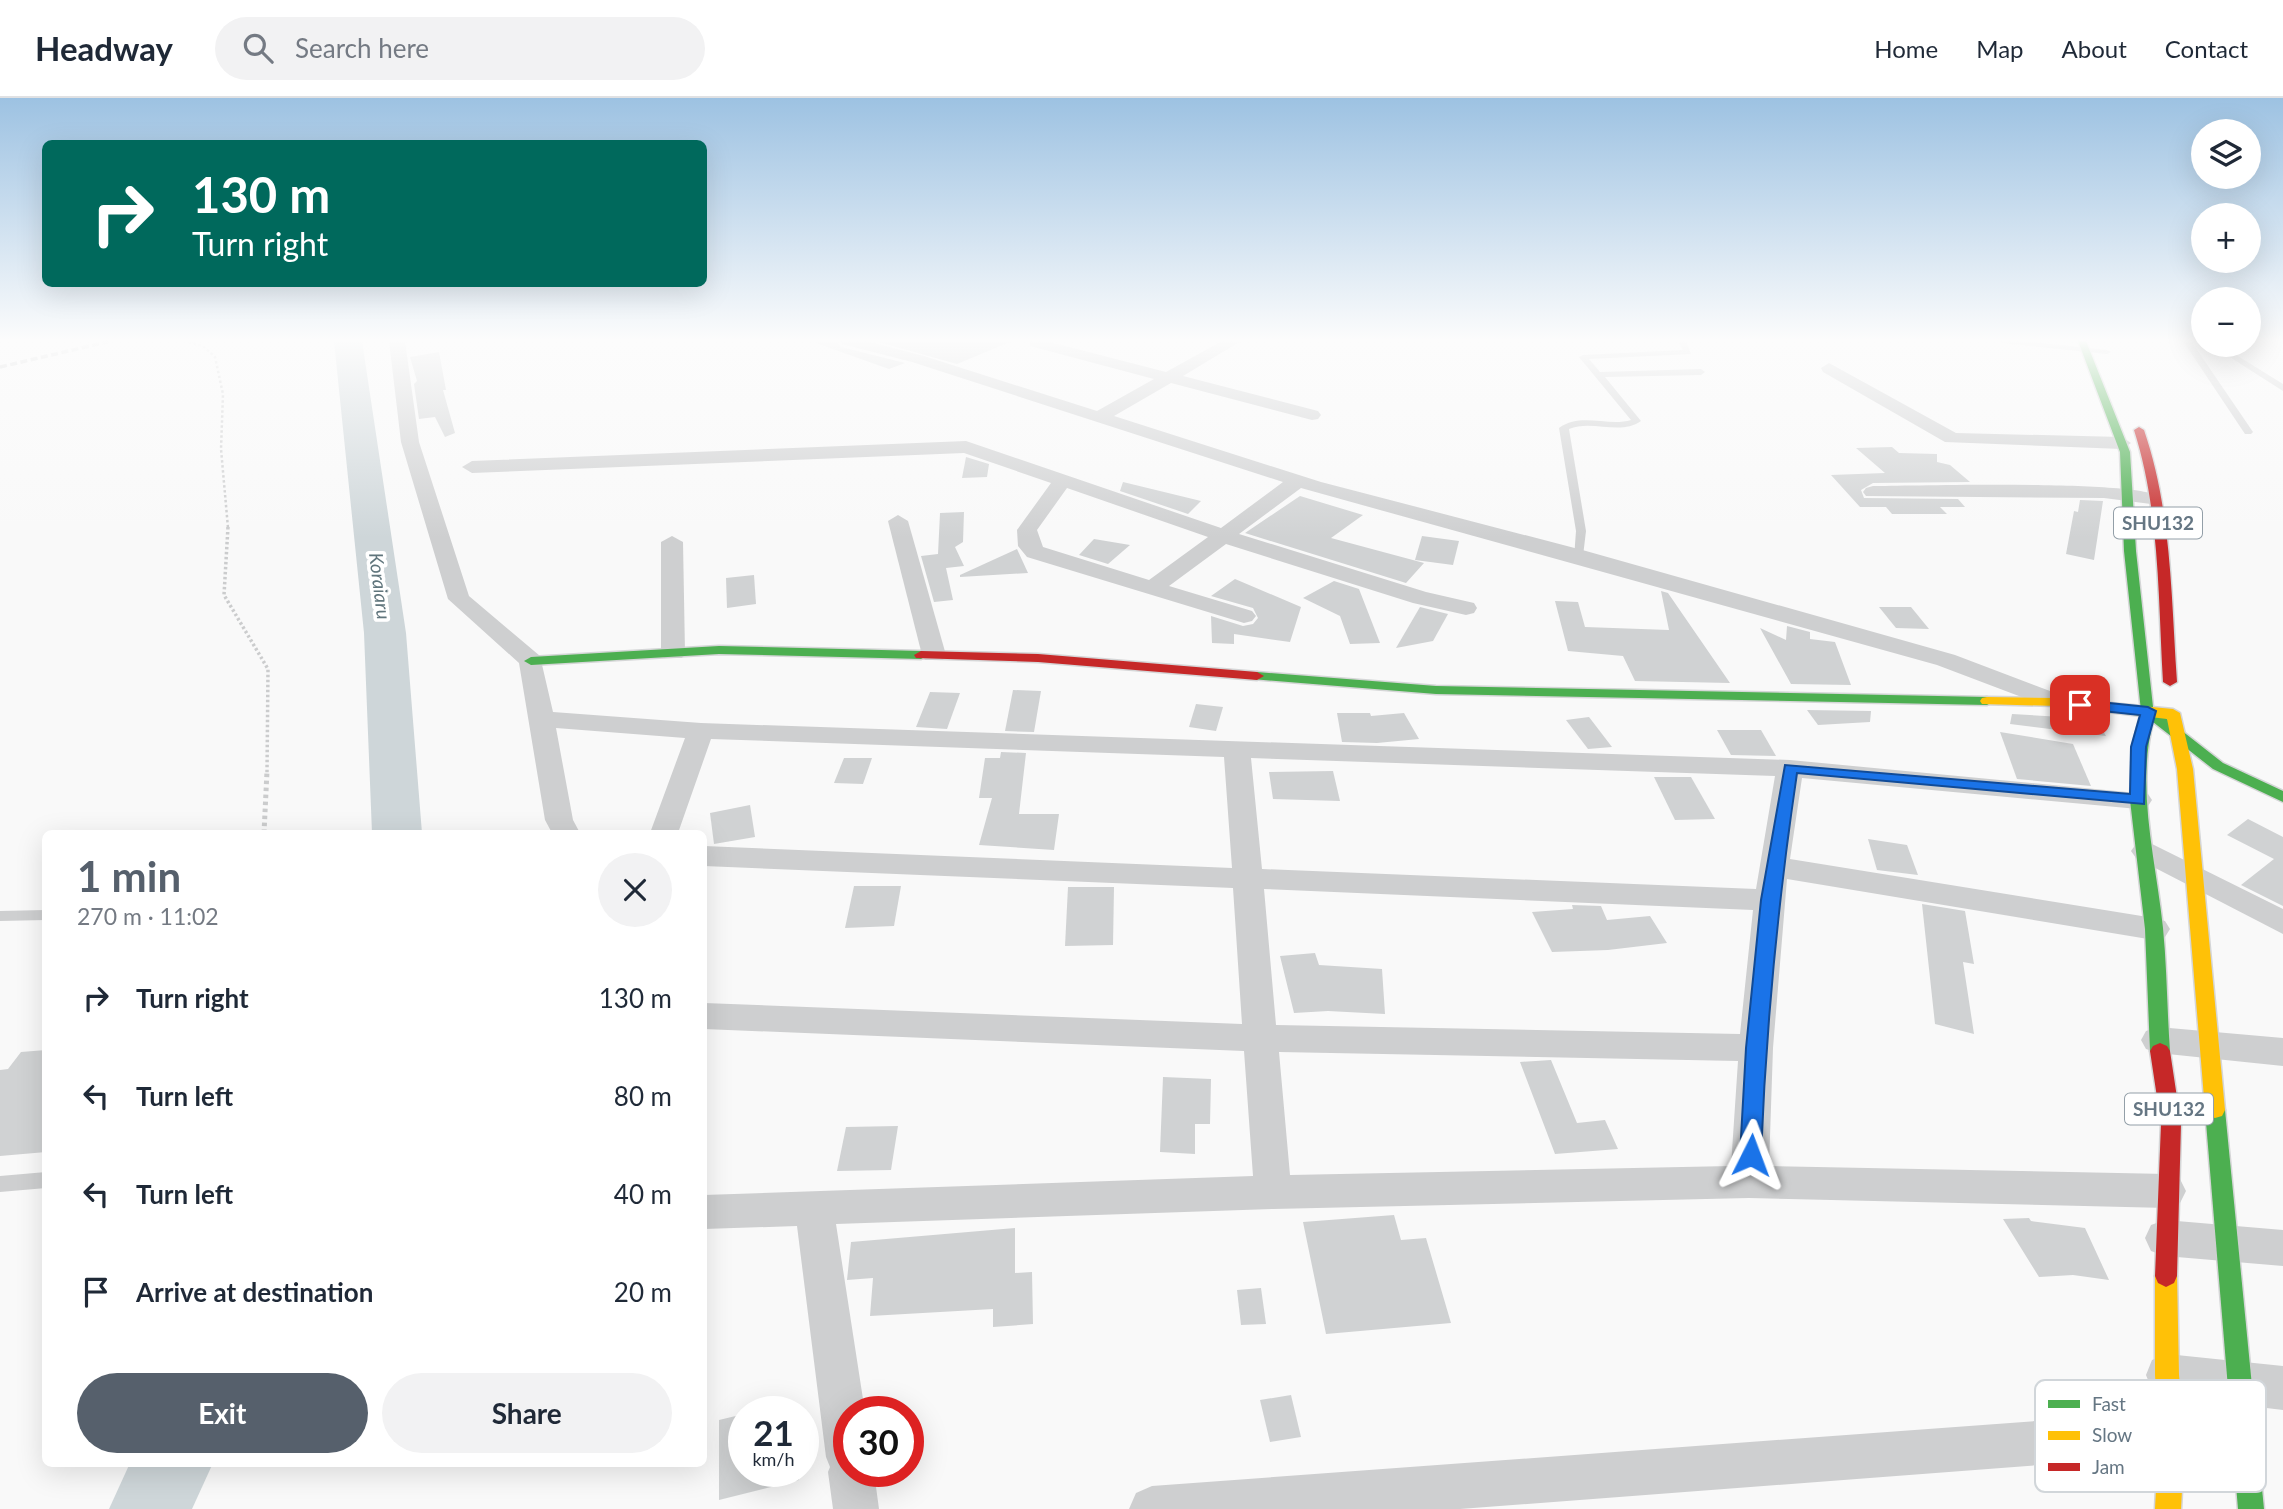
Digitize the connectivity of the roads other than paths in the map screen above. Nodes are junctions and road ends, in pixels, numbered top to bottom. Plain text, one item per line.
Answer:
1 (405, 407) edge
2 (1063, 407) edge
3 (1117, 407) edge
4 (1280, 407) edge
5 (1625, 407) edge
6 (1897, 407) edge
7 (2108, 407) edge
8 (2231, 407) edge
9 (1312, 415) dead end
10 (2133, 416) dead end
11 (1097, 418) junction
12 (2248, 432) dead end
13 (2122, 443) junction
14 (472, 467) dead end
15 (1298, 481) junction
16 (1061, 482) junction
17 (1873, 492) dead end
18 (2127, 494) junction
19 (2157, 499) junction
20 (898, 521) dead end
21 (1221, 535) junction
22 (671, 542) dead end
23 (1578, 556) junction
24 (1152, 587) junction
25 (1466, 608) dead end
26 (1244, 617) dead end
27 (673, 653) junction
28 (934, 655) junction
29 (531, 661) junction
30 (2057, 702) junction
31 (2148, 711) junction
32 (2173, 714) junction
33 (541, 719) junction
34 (701, 732) junction
35 (2177, 734) junction
36 (1237, 749) junction
37 (1790, 768) junction
38 (2283, 797) edge
39 (2138, 800) junction
40 (564, 830) edge
41 (665, 830) edge
42 (2146, 851) junction
43 (707, 856) edge
44 (1775, 867) junction
45 (2195, 876) junction
46 (1247, 878) junction
47 (1769, 900) junction
48 (42, 915) edge
49 (0, 916) edge
50 (2283, 923) edge
51 (2154, 929) junction
52 (707, 1016) edge
53 (1260, 1038) junction
54 (2158, 1040) junction
55 (2210, 1045) junction
56 (1756, 1048) junction
57 (2283, 1052) edge
58 (42, 1180) edge
59 (1749, 1182) junction
60 (0, 1184) edge
61 (2167, 1191) junction
62 (1273, 1192) junction
63 (814, 1209) junction
64 (707, 1212) edge
65 (2165, 1237) junction
66 (2228, 1243) junction
67 (2283, 1248) edge
68 (2167, 1375) junction
69 (2167, 1380) edge
70 (2213, 1380) edge
71 (2241, 1380) edge
72 (840, 1396) edge
73 (2035, 1443) edge
74 (853, 1487) edge
75 (856, 1509) edge
76 (1152, 1509) edge

1 - 29 street
2 - 11 street
3 - 11 street
4 - 9 street
5 - 23 lane
6 - 13 street
7 - 13 main road, SHU132
8 - 12 lane
10 - 19 main road, SHU132
11 - 15 street
13 - 18 main road, SHU132
14 - 16 street
15 - 21 street
15 - 23 street
16 - 21 street
16 - 24 street
17 - 18 street
18 - 19 street
18 - 31 main road, SHU132
19 - 32 main road, SHU132
20 - 28 street
21 - 24 street
21 - 25 street
22 - 27 street
23 - 30 street
24 - 26 street
27 - 28 main road
27 - 29 main road
28 - 30 main road
29 - 33 street
30 - 31 main road
31 - 32 main road
31 - 35 main road
31 - 39 main road, SHU132
32 - 35 main road
33 - 34 street
33 - 40 street
34 - 36 street
34 - 41 street
35 - 38 main road
35 - 45 main road
36 - 37 street
36 - 46 street
37 - 39 street
37 - 44 street
39 - 42 main road, SHU132
42 - 45 street
42 - 51 main road, SHU132
43 - 46 street
44 - 47 street
44 - 51 street
45 - 50 street
45 - 55 main road
46 - 47 street
46 - 53 street
47 - 56 street
48 - 49 lane
51 - 54 main road, SHU132
52 - 53 street
53 - 56 street
53 - 62 street
54 - 55 street
54 - 61 main road, SHU132
55 - 57 street
55 - 66 main road
56 - 59 street
58 - 60 lane
59 - 61 street
59 - 62 street
61 - 65 main road, SHU132
62 - 63 street
63 - 64 street
63 - 72 street
65 - 66 street
65 - 68 main road, SHU132
66 - 67 street
66 - 71 main road
68 - 69 main road, SHU132
68 - 70 street
73 - 76 street
74 - 75 street

